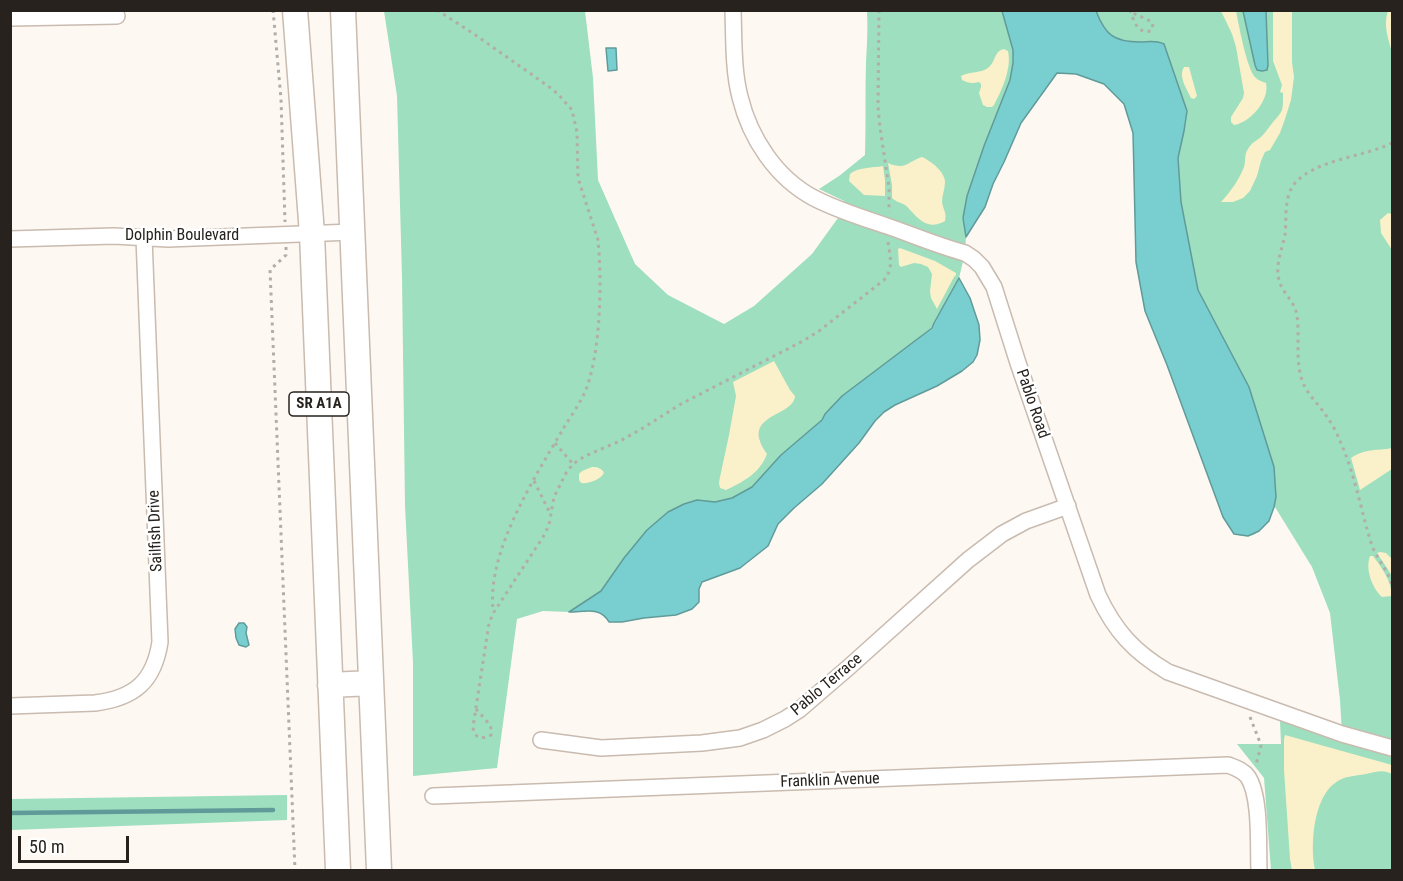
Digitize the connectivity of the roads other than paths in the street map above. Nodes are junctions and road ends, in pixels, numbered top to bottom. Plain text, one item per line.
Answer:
1 (295, 10) edge
2 (343, 10) edge
3 (733, 10) edge
4 (117, 16) dead end
5 (10, 18) edge
6 (352, 232) junction
7 (312, 234) junction
8 (144, 238) junction
9 (10, 239) edge
10 (1068, 506) junction
11 (371, 683) junction
12 (330, 685) junction
13 (10, 706) edge
14 (541, 740) dead end
15 (1392, 748) edge
16 (433, 796) dead end
17 (338, 870) edge
18 (379, 870) edge
19 (1259, 870) edge

1 - 7 main road, SR A1A
2 - 6 main road, SR A1A
3 - 10 street, Pablo Road
4 - 5 street
6 - 7 street, Dolphin Boulevard
6 - 11 main road, SR A1A
7 - 8 street, Dolphin Boulevard
7 - 12 main road, SR A1A
8 - 9 street, Dolphin Boulevard
8 - 13 street, Sailfish Drive
10 - 14 street, Pablo Terrace
10 - 15 street, Pablo Road
11 - 12 main road
11 - 18 main road, SR A1A
12 - 17 main road, SR A1A
16 - 19 street, Franklin Avenue

